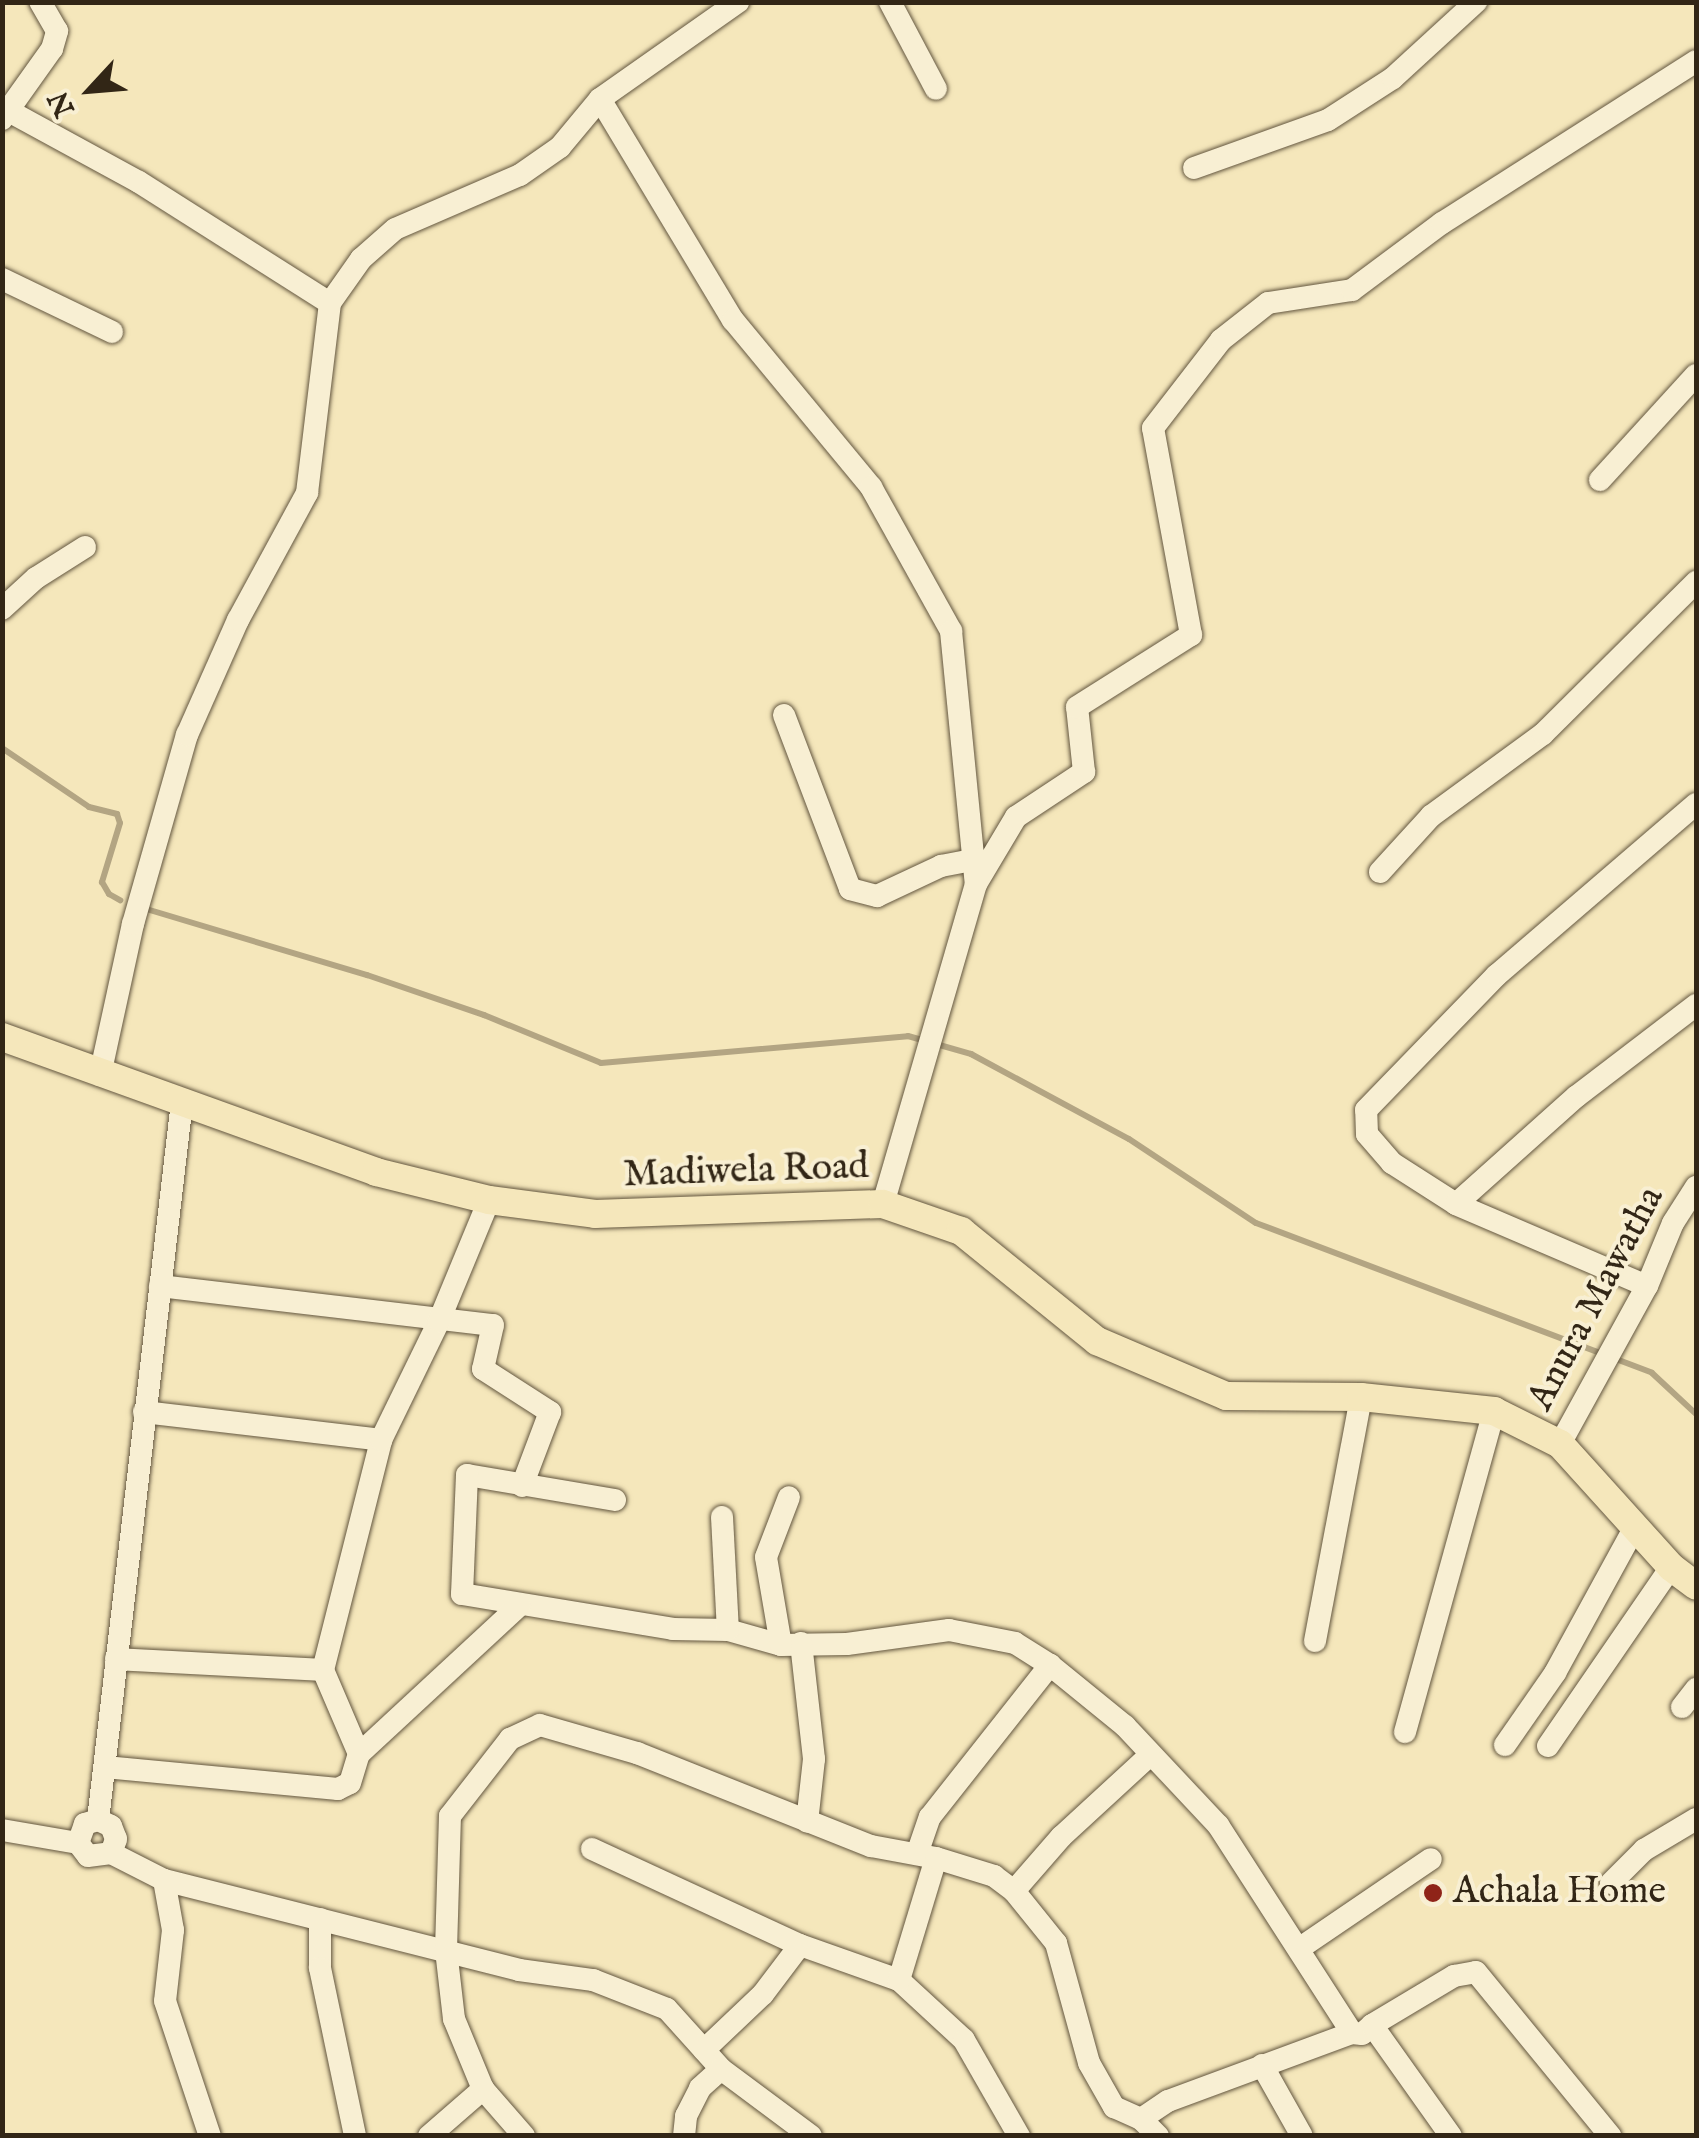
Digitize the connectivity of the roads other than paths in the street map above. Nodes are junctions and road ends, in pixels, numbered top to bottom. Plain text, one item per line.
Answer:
1 (40, 2) edge
2 (738, 2) edge
3 (890, 2) edge
4 (1476, 2) edge
5 (1696, 62) edge
6 (936, 89) dead end
7 (600, 99) junction
8 (5, 115) edge
9 (1194, 168) dead end
10 (2, 279) edge
11 (330, 303) junction
12 (112, 332) dead end
13 (1696, 375) edge
14 (1600, 480) dead end
15 (85, 547) dead end
16 (1696, 582) edge
17 (2, 609) edge
18 (784, 715) dead end
19 (1696, 804) edge
20 (977, 858) junction
21 (1380, 872) dead end
22 (976, 884) junction
23 (1696, 1005) edge
24 (2, 1037) edge
25 (100, 1075) junction
26 (182, 1102) junction
27 (1696, 1186) edge
28 (489, 1200) junction
29 (883, 1204) junction
30 (1456, 1204) junction
31 (160, 1286) junction
32 (1647, 1286) junction
33 (439, 1322) junction
34 (1361, 1397) junction
35 (144, 1412) junction
36 (1494, 1412) junction
37 (381, 1440) junction
38 (1560, 1444) junction
39 (522, 1486) junction
40 (789, 1497) dead end
41 (615, 1500) dead end
42 (722, 1518) dead end
43 (1634, 1527) junction
44 (1671, 1568) junction
45 (1696, 1586) edge
46 (520, 1605) junction
47 (728, 1630) junction
48 (1314, 1640) dead end
49 (791, 1644) junction
50 (116, 1659) junction
51 (1050, 1664) junction
52 (323, 1670) junction
53 (1406, 1732) dead end
54 (1505, 1746) dead end
55 (1548, 1746) dead end
56 (359, 1754) junction
57 (1149, 1756) junction
58 (104, 1767) junction
59 (1696, 1818) edge
60 (98, 1820) junction
61 (808, 1822) junction
62 (2, 1830) edge
63 (78, 1843) junction
64 (592, 1849) dead end
65 (110, 1853) junction
66 (926, 1856) junction
67 (1431, 1859) dead end
68 (164, 1880) junction
69 (1612, 1883) dead end
70 (1014, 1891) junction
71 (320, 1919) junction
72 (800, 1945) junction
73 (1300, 1948) junction
74 (446, 1950) junction
75 (899, 1980) junction
76 (1362, 2029) junction
77 (704, 2050) junction
78 (1262, 2066) junction
79 (721, 2069) junction
80 (483, 2088) junction
81 (1141, 2119) junction
82 (210, 2136) edge
83 (355, 2136) edge
84 (429, 2136) edge
85 (524, 2136) edge
86 (684, 2136) edge
87 (811, 2136) edge
88 (1019, 2136) edge
89 (1158, 2136) edge
90 (1302, 2136) edge
91 (1451, 2136) edge
92 (1610, 2136) edge

1 - 8 street
2 - 7 street
3 - 6 street
4 - 9 street
5 - 22 street
7 - 11 street
7 - 20 street
8 - 11 street
10 - 12 street
11 - 25 street
13 - 14 street
15 - 17 street
16 - 21 street
18 - 20 street
19 - 30 street
20 - 22 street
22 - 29 street
23 - 30 street
24 - 25 main road, Madiwela Road
25 - 26 main road, Madiwela Road
26 - 28 main road, Madiwela Road
26 - 31 street
27 - 32 street, Anura Mawatha
28 - 29 main road, Madiwela Road
28 - 33 street
29 - 34 main road, Madiwela Road
30 - 32 street
31 - 33 street
31 - 35 street
32 - 38 street, Anura Mawatha
33 - 37 street
33 - 39 street
34 - 36 main road, Madiwela Road
34 - 48 street
35 - 37 street
35 - 50 street
36 - 38 main road, Madiwela Road
36 - 53 street
37 - 52 street
38 - 43 main road, Madiwela Road
39 - 41 street
39 - 46 street
40 - 49 street
42 - 47 street
43 - 44 main road, Madiwela Road
43 - 54 street
44 - 45 main road, Madiwela Road
44 - 55 street
46 - 47 street
46 - 56 street
47 - 49 street
49 - 51 street
49 - 61 street
50 - 52 street
50 - 58 street
51 - 57 street
51 - 66 street
52 - 56 street
56 - 58 street
57 - 70 street
57 - 73 street
58 - 60 street
59 - 69 street
60 - 63 street
60 - 65 street
61 - 66 street
61 - 74 street
62 - 63 street
63 - 65 street
64 - 72 street
65 - 68 street
66 - 70 street
66 - 75 street
67 - 73 street
68 - 71 street
68 - 82 street
70 - 81 street
71 - 74 street
71 - 83 street
72 - 75 street
72 - 77 street
73 - 76 street
74 - 77 street
74 - 80 street
75 - 88 street
76 - 78 street
76 - 91 street
76 - 92 street
77 - 79 street
78 - 81 street
78 - 90 street
79 - 86 street
79 - 87 street
80 - 84 street
80 - 85 street
81 - 89 street

